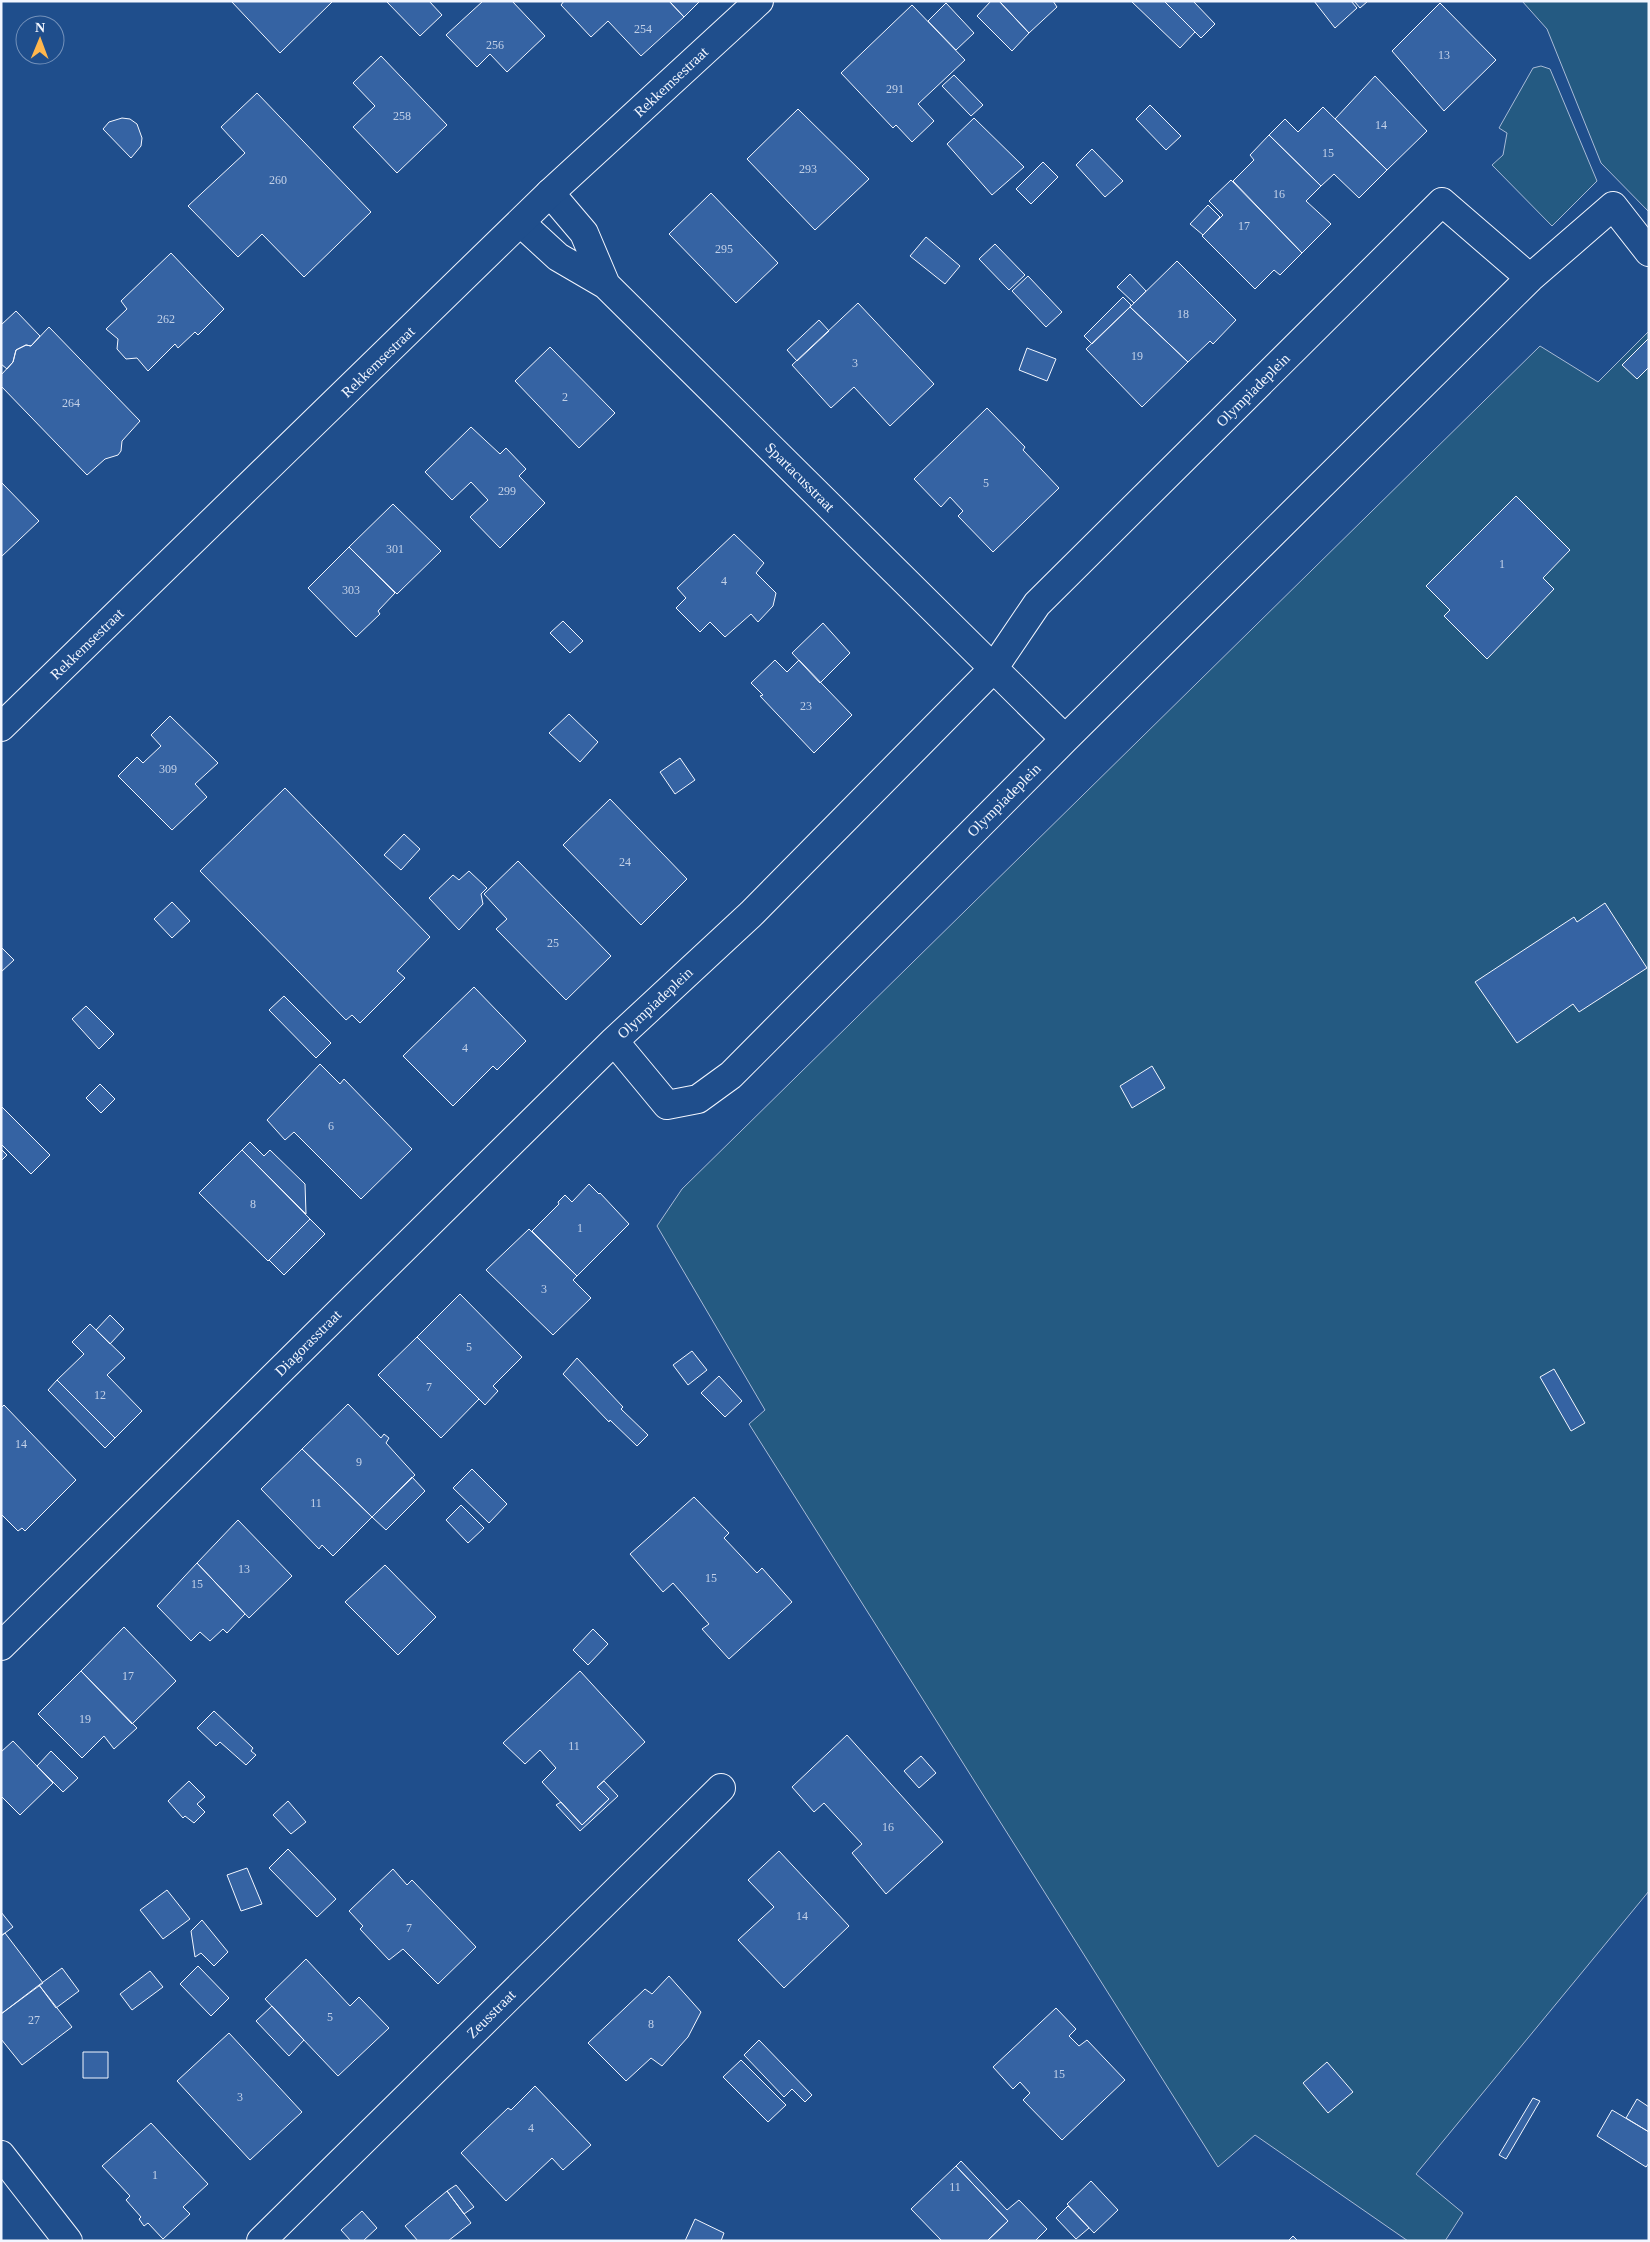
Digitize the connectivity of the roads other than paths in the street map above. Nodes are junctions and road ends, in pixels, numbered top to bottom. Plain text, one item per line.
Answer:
1 (759, 1) edge
2 (550, 193) junction
3 (521, 223) junction
4 (1649, 252) edge
5 (1530, 278) junction
6 (606, 285) junction
7 (993, 669) junction
8 (1, 727) edge
9 (1065, 739) junction
10 (614, 1041) junction
11 (1, 1646) edge
12 (721, 1788) dead end
13 (1, 2155) edge
14 (68, 2241) edge
15 (261, 2241) edge

1 - 2 street, Rekkemsestraat
2 - 3 street, Rekkemsestraat
2 - 6 street, Spartacusstraat
3 - 6 street, Spartacusstraat
3 - 8 street, Rekkemsestraat
4 - 5 street, Olympiadeplein
5 - 7 street, Olympiadeplein
5 - 9 street, Olympiadeplein
6 - 7 street, Spartacusstraat
7 - 9 street
7 - 10 street, Olympiadeplein
9 - 10 street, Olympiadeplein
10 - 11 street, Diagorasstraat
12 - 15 street, Zeusstraat
13 - 14 street

